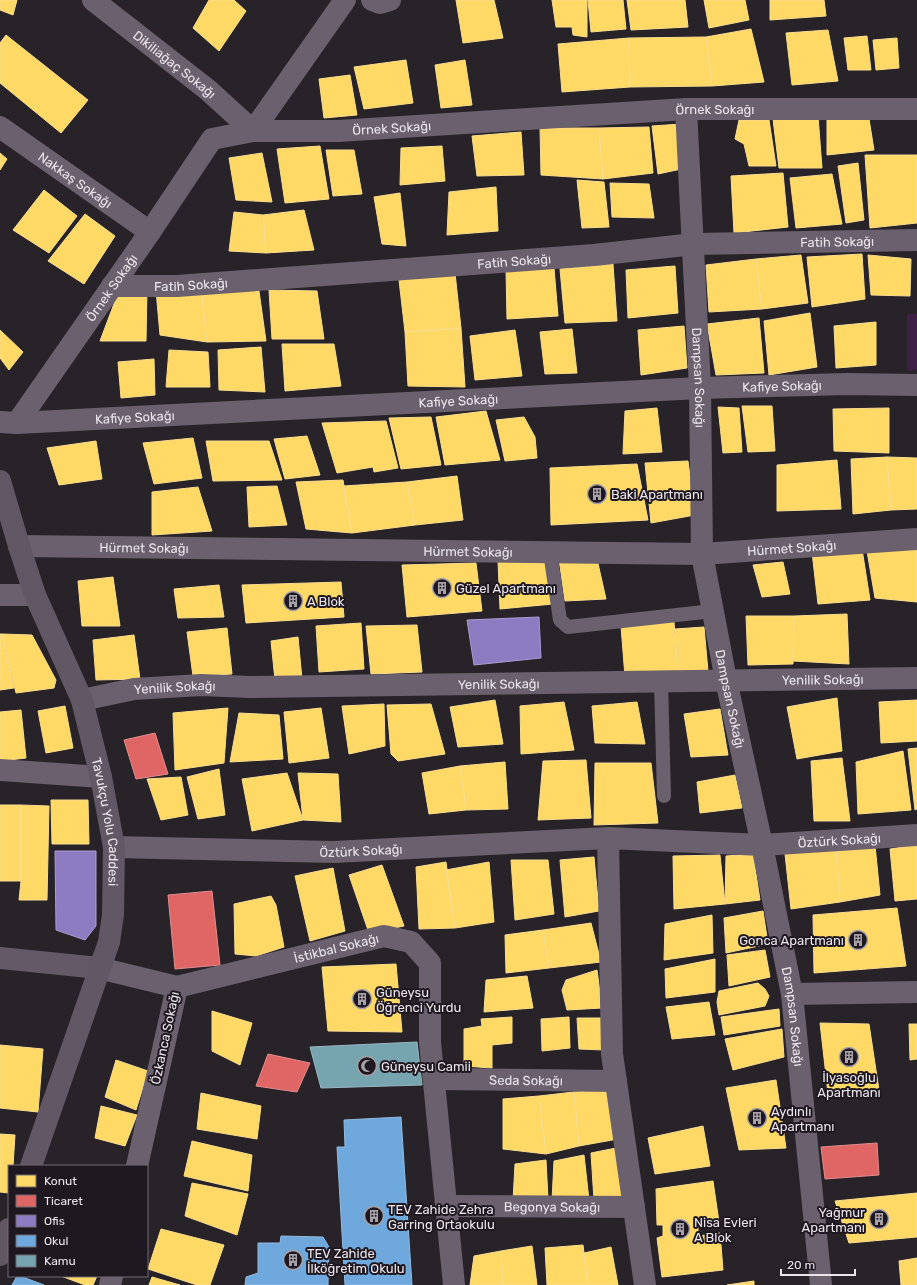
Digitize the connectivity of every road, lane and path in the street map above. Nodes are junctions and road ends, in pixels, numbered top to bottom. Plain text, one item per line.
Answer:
1 (93, 0) edge
2 (345, 0) edge
3 (372, 0) edge
4 (390, 0) edge
5 (917, 108) edge
6 (686, 109) junction
7 (0, 127) edge
8 (254, 131) junction
9 (150, 232) junction
10 (917, 240) edge
11 (694, 244) junction
12 (112, 286) junction
13 (917, 385) edge
14 (700, 388) junction
15 (9, 423) edge
16 (0, 481) edge
17 (917, 539) edge
18 (19, 546) junction
19 (550, 552) junction
20 (702, 554) junction
21 (0, 595) edge
22 (35, 595) junction
23 (713, 611) junction
24 (917, 678) edge
25 (726, 680) junction
26 (661, 681) junction
27 (82, 700) junction
28 (0, 770) edge
29 (101, 777) junction
30 (664, 796) dead end
31 (917, 835) edge
32 (608, 838) junction
33 (762, 845) junction
34 (114, 847) junction
35 (0, 958) edge
36 (99, 968) junction
37 (177, 987) junction
38 (917, 992) edge
39 (792, 994) junction
40 (435, 1079) junction
41 (616, 1081) junction
42 (31, 1165) edge
43 (137, 1165) edge
44 (446, 1206) junction
45 (634, 1207) junction
46 (8, 1232) edge
47 (0, 1255) edge
48 (454, 1285) edge
49 (645, 1285) edge
50 (822, 1285) edge

1 - 8 street, Dikiliağaç Sokağı
2 - 8 street
3 - 4 street
5 - 6 street, Örnek Sokağı
6 - 8 street, Örnek Sokağı
6 - 11 street, Dampsan Sokağı
7 - 9 street, Nakkaş Sokağı
8 - 9 street, Örnek Sokağı
9 - 12 street, Örnek Sokağı
10 - 11 street, Fatih Sokağı
11 - 12 street, Fatih Sokağı
11 - 14 street, Dampsan Sokağı
12 - 15 street, Örnek Sokağı
13 - 14 street, Kafiye Sokağı
14 - 15 street, Kafiye Sokağı
14 - 20 street, Dampsan Sokağı
16 - 18 main road, Tavukçu Yolu Caddesi
17 - 20 street, Hürmet Sokağı
18 - 19 street, Hürmet Sokağı
18 - 22 main road, Tavukçu Yolu Caddesi
19 - 20 street, Hürmet Sokağı
19 - 23 lane
20 - 23 street, Dampsan Sokağı
21 - 22 street
22 - 27 main road, Tavukçu Yolu Caddesi
23 - 25 street, Dampsan Sokağı
24 - 25 street, Yenilik Sokağı
25 - 26 street, Yenilik Sokağı
25 - 33 street, Dampsan Sokağı
26 - 27 street, Yenilik Sokağı
26 - 30 lane
27 - 29 main road, Tavukçu Yolu Caddesi
28 - 29 street
29 - 34 main road, Tavukçu Yolu Caddesi
31 - 33 street, Öztürk Sokağı
32 - 33 street, Öztürk Sokağı
32 - 34 street, Öztürk Sokağı
32 - 41 street
33 - 39 street, Dampsan Sokağı
34 - 36 main road, Tavukçu Yolu Caddesi
35 - 36 street
36 - 37 street, Özkanca Sokağı
36 - 42 main road, Tavukçu Yolu Caddesi
37 - 40 street, İstikbal Sokağı
37 - 43 street, Özkanca Sokağı
38 - 39 street
39 - 50 street, Dampsan Sokağı
40 - 41 street, Seda Sokağı
40 - 44 street, İstikbal Sokağı
41 - 45 street
44 - 45 street, Begonya Sokağı
44 - 48 street, İstikbal Sokağı
45 - 49 street
46 - 47 main road

